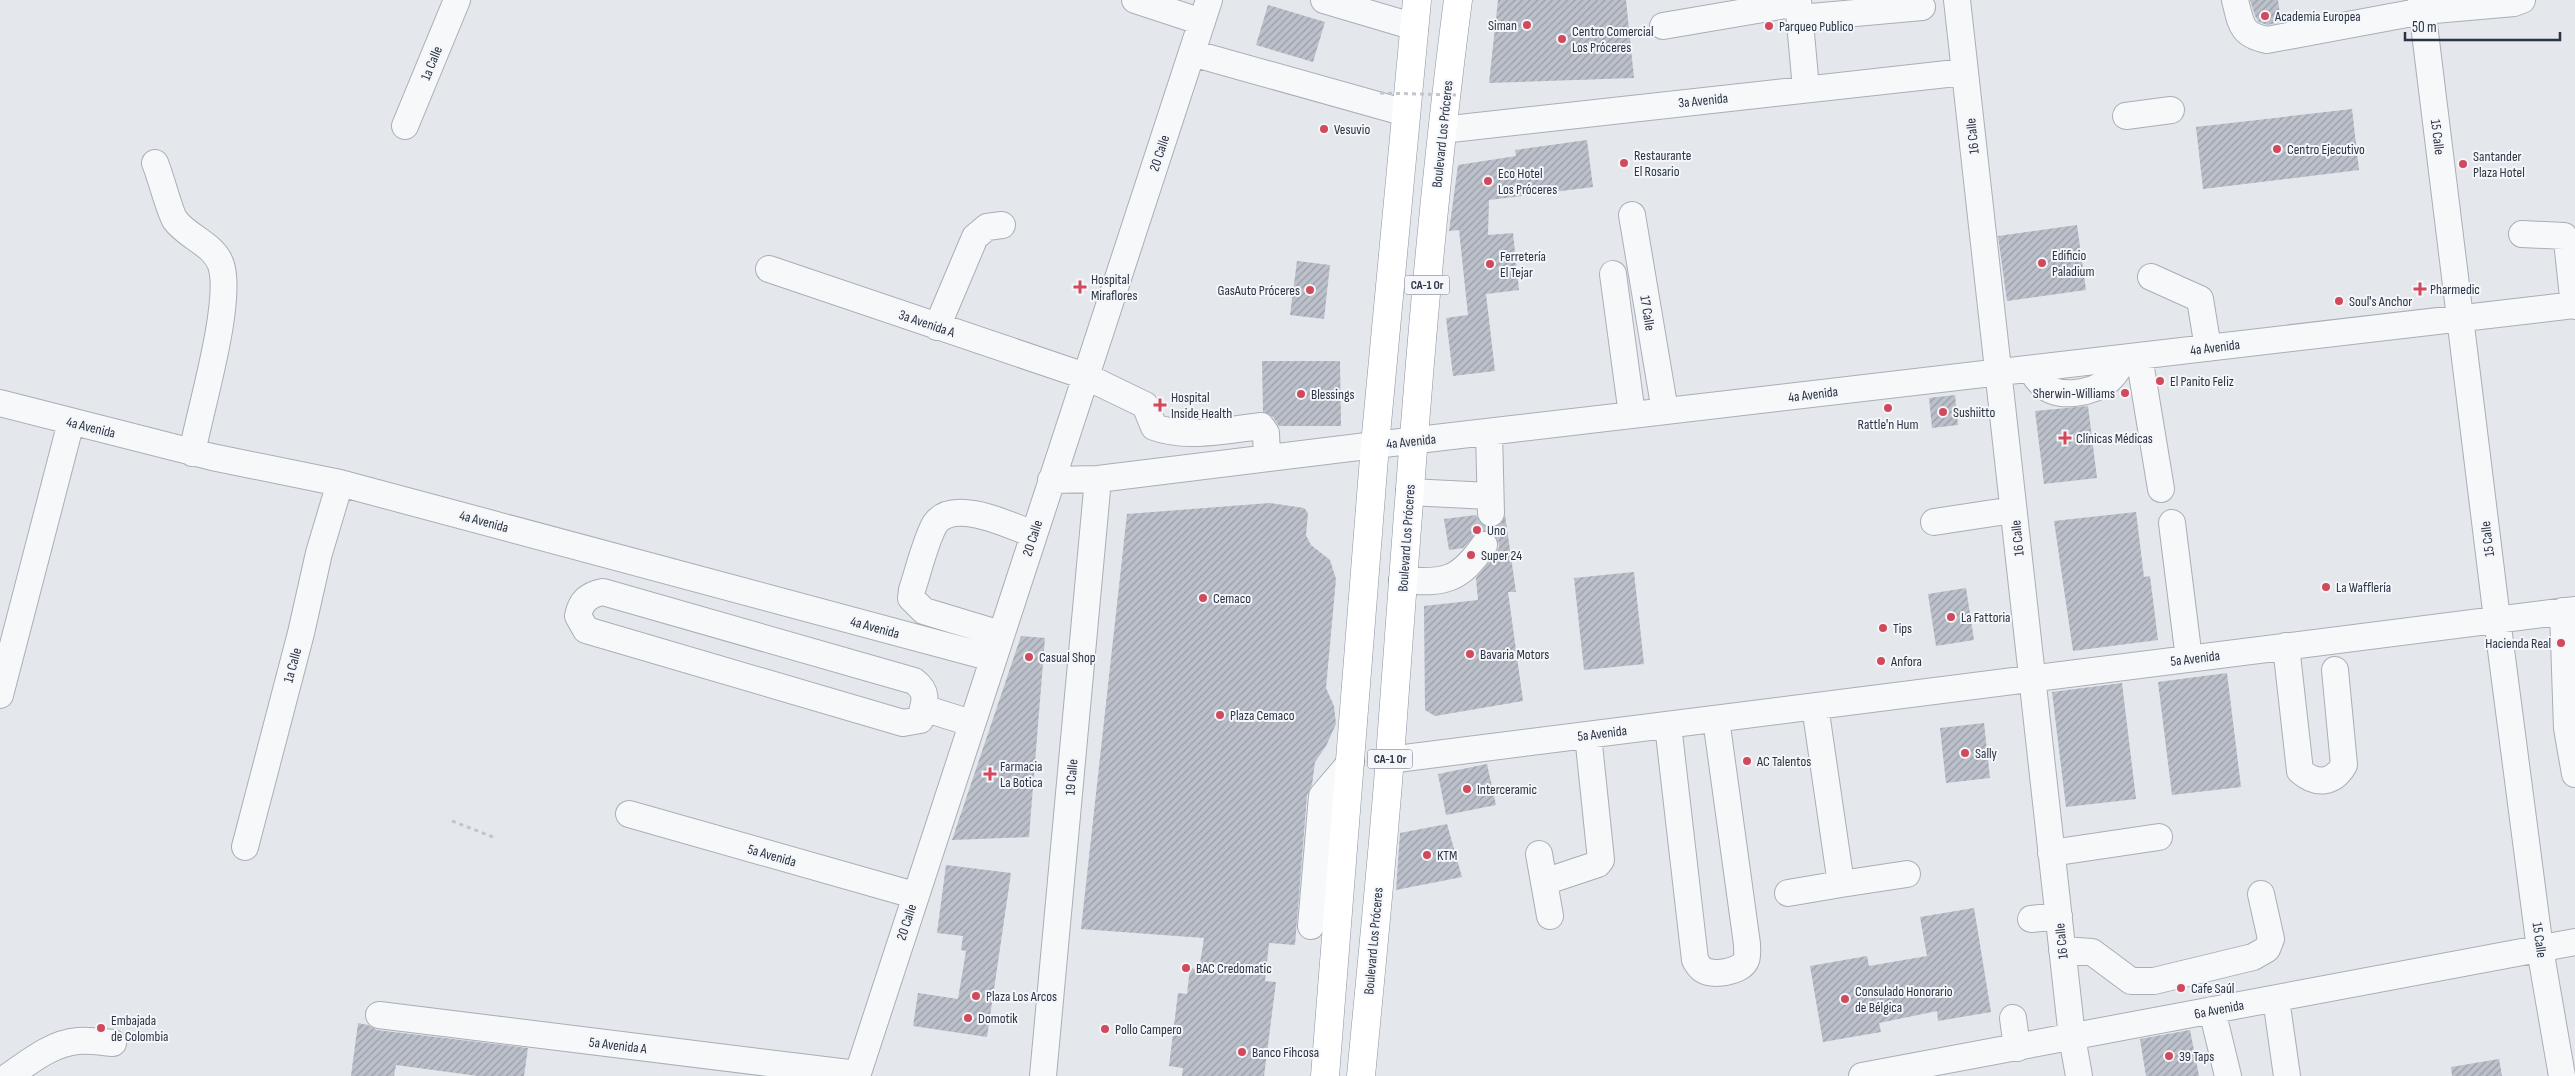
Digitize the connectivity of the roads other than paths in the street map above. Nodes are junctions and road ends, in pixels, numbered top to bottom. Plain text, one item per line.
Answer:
1 (456, 0) edge
2 (1136, 0) edge
3 (1324, 0) edge
4 (1417, 0) edge
5 (1458, 0) edge
6 (1957, 0) edge
7 (2235, 0) edge
8 (2522, 0) edge
9 (2422, 5) edge
10 (1374, 7) edge
11 (1798, 7) edge
12 (1922, 7) dead end
13 (1206, 11) edge
14 (1663, 26) dead end
15 (1415, 27) junction
16 (1192, 53) junction
17 (1965, 72) junction
18 (1806, 89) junction
19 (2171, 110) dead end
20 (1406, 113) junction
21 (2126, 116) dead end
22 (405, 126) dead end
23 (1442, 130) junction
24 (155, 163) dead end
25 (1632, 215) dead end
26 (1002, 225) dead end
27 (2522, 234) dead end
28 (770, 269) dead end
29 (1613, 274) dead end
30 (2151, 277) dead end
31 (2574, 306) edge
32 (2461, 319) junction
33 (937, 327) junction
34 (2208, 348) junction
35 (2132, 357) junction
36 (1998, 372) junction
37 (1085, 376) junction
38 (0, 403) edge
39 (1664, 411) junction
40 (1632, 415) junction
41 (71, 422) junction
42 (1488, 432) junction
43 (1413, 441) junction
44 (1375, 445) junction
45 (192, 453) junction
46 (1267, 458) junction
47 (1098, 479) junction
48 (1051, 480) junction
49 (340, 483) junction
50 (2161, 489) dead end
51 (1409, 492) junction
52 (2014, 510) junction
53 (1934, 522) dead end
54 (2172, 523) dead end
55 (1033, 534) junction
56 (1484, 545) tunnel mouth
57 (1402, 580) junction
58 (2569, 610) edge
59 (2497, 620) junction
60 (996, 646) junction
61 (2286, 646) junction
62 (2189, 659) junction
63 (2570, 663) edge
64 (2335, 670) dead end
65 (2032, 679) junction
66 (0, 695) edge
67 (1815, 706) junction
68 (923, 708) junction
69 (1716, 718) junction
70 (971, 722) junction
71 (1668, 724) junction
72 (1588, 735) junction
73 (1390, 760) junction
74 (1351, 762) junction
75 (2575, 774) edge
76 (629, 814) dead end
77 (2160, 837) dead end
78 (245, 847) dead end
79 (2051, 853) junction
80 (1538, 854) dead end
81 (1907, 874) dead end
82 (1544, 882) junction
83 (1841, 884) junction
84 (1788, 893) dead end
85 (2261, 894) dead end
86 (914, 895) junction
87 (1550, 916) dead end
88 (2059, 916) junction
89 (2031, 919) dead end
90 (1311, 926) dead end
91 (2575, 942) edge
92 (2540, 948) junction
93 (2062, 950) junction
94 (2276, 999) junction
95 (2212, 1010) junction
96 (379, 1015) dead end
97 (2013, 1018) dead end
98 (2072, 1037) junction
99 (113, 1043) dead end
100 (2017, 1048) junction
101 (1972, 1065) edge
102 (1902, 1073) edge
103 (857, 1075) edge
104 (9, 1076) edge
105 (1043, 1076) edge
106 (1325, 1076) edge
107 (1361, 1076) edge
108 (1862, 1076) edge
109 (2079, 1076) edge
110 (2228, 1076) edge
111 (2287, 1076) edge
112 (2562, 1076) edge

1 - 22 street, 1a Calle
2 - 13 street
3 - 10 street
4 - 15 highway, CA-1 Or
5 - 23 highway, Boulevard Los Próceres / CA-1 Or
6 - 17 street, 16 Calle
7 - 9 street
8 - 9 street
9 - 32 street, 15 Calle
10 - 15 street
11 - 12 street
11 - 14 street
11 - 18 street
13 - 16 street, 20 Calle
15 - 20 highway, CA-1 Or
16 - 20 street
16 - 37 street, 20 Calle
17 - 18 street, 3a Avenida
17 - 36 street, 16 Calle
18 - 23 street, 3a Avenida
19 - 21 street
20 - 44 highway, CA-1 Or
23 - 43 highway, Boulevard Los Próceres / CA-1 Or
24 - 45 street
25 - 39 street, 17 Calle
26 - 33 street
27 - 31 street
28 - 33 street, 3a Avenida A
29 - 40 street
30 - 34 street
31 - 32 street, 4a Avenida
32 - 34 street, 4a Avenida
32 - 59 street, 15 Calle
33 - 37 street, 3a Avenida A
34 - 35 street, 4a Avenida
35 - 36 street, 4a Avenida
35 - 50 street
36 - 39 street, 4a Avenida
36 - 52 street, 16 Calle
37 - 46 street, 3a Avenida A
37 - 48 street, 20 Calle
38 - 41 street, 4a Avenida
39 - 40 street, 4a Avenida
40 - 42 street, 4a Avenida
41 - 45 street, 4a Avenida
41 - 66 street
42 - 43 street, 4a Avenida
42 - 51 street
43 - 44 street, 4a Avenida
43 - 51 highway, Boulevard Los Próceres / CA-1 Or
44 - 46 street, 4a Avenida
44 - 74 highway, CA-1 Or
45 - 49 street, 4a Avenida
46 - 47 street, 4a Avenida
47 - 48 street, 4a Avenida
47 - 105 street, 19 Calle
48 - 55 street, 20 Calle
49 - 60 street, 4a Avenida
49 - 78 street, 1a Calle
51 - 57 highway, Boulevard Los Próceres / CA-1 Or
52 - 53 street
52 - 65 street, 16 Calle
54 - 62 street
55 - 60 street, 20 Calle
55 - 60 street
56 - 57 street
57 - 73 highway, Boulevard Los Próceres / CA-1 Or
58 - 59 street, 5a Avenida
58 - 63 street
59 - 61 street, 5a Avenida
59 - 92 street, 15 Calle
60 - 70 street, 20 Calle
61 - 62 street, 5a Avenida
61 - 64 street
62 - 65 street, 5a Avenida
63 - 75 street
65 - 67 street, 5a Avenida
65 - 79 street, 16 Calle
67 - 69 street, 5a Avenida
67 - 83 street
68 - 68 street
68 - 70 street
69 - 71 street, 5a Avenida
69 - 71 street
70 - 86 street, 20 Calle
71 - 72 street, 5a Avenida
72 - 73 street, 5a Avenida
72 - 82 street
73 - 107 highway, Boulevard Los Próceres / CA-1 Or
74 - 90 street
74 - 106 highway, CA-1 Or
76 - 86 street, 5a Avenida
77 - 79 street
79 - 88 street, 16 Calle
80 - 82 street
81 - 83 street
82 - 87 street
83 - 84 street
85 - 93 street
86 - 103 street, 20 Calle
88 - 89 street
88 - 93 street, 16 Calle
91 - 92 street, 6a Avenida
92 - 94 street, 6a Avenida
92 - 112 street, 15 Calle
93 - 98 street, 16 Calle
94 - 95 street, 6a Avenida
94 - 111 street
95 - 98 street, 6a Avenida
95 - 110 street
96 - 103 street, 5a Avenida A
97 - 100 street
98 - 100 street, 6a Avenida
98 - 109 street, 16 Calle
99 - 104 street
100 - 101 street, 6a Avenida
101 - 102 street, 6a Avenida
102 - 108 street, 6a Avenida

